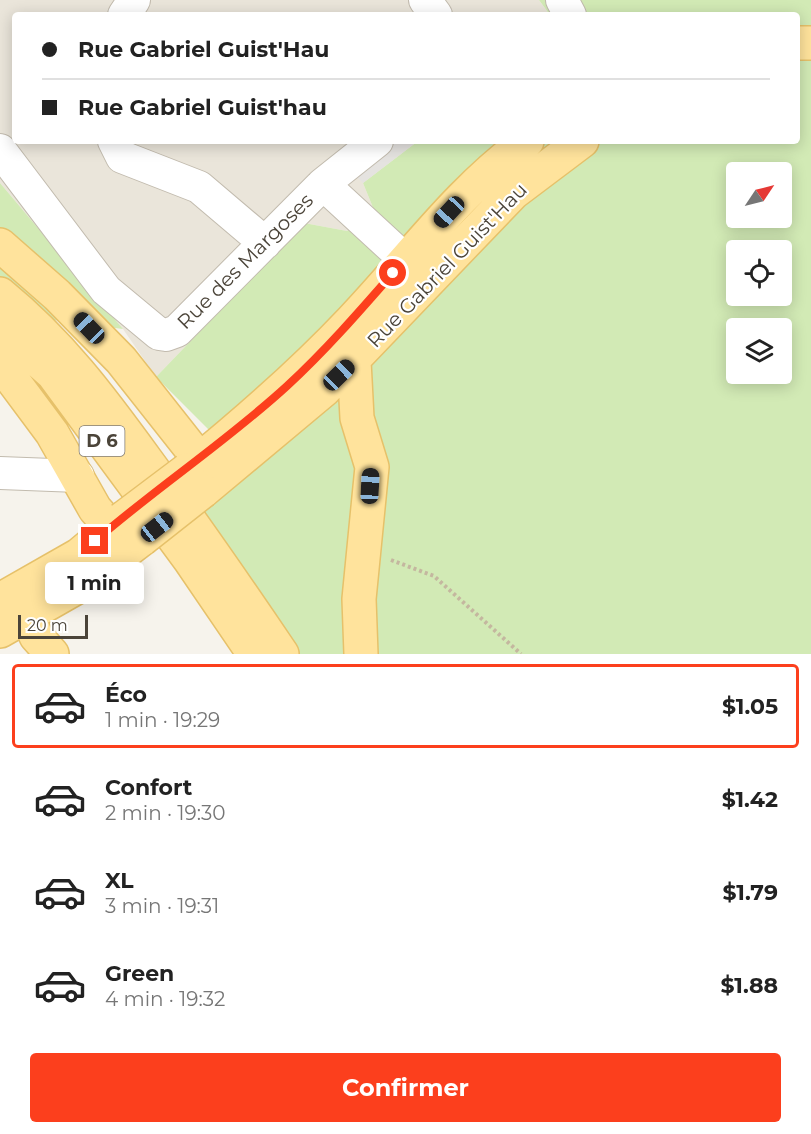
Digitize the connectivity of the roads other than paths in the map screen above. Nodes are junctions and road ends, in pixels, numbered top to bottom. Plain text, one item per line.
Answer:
1 (116, 144) edge
2 (373, 144) edge
3 (523, 144) edge
4 (578, 144) edge
5 (0, 150) edge
6 (323, 184) junction
7 (265, 243) junction
8 (0, 245) edge
9 (417, 269) junction
10 (0, 294) edge
11 (0, 327) edge
12 (354, 361) junction
13 (0, 363) edge
14 (287, 386) junction
15 (324, 390) junction
16 (357, 418) junction
17 (0, 473) edge
18 (197, 473) junction
19 (82, 483) junction
20 (125, 528) junction
21 (66, 562) junction
22 (7, 606) edge
23 (52, 654) edge
24 (254, 654) edge
25 (282, 654) edge
26 (361, 654) edge

1 - 7 street
2 - 6 street
3 - 9 main road, Rue Gabriel Guist'Hau
4 - 9 main road, Rue Gabriel Guist'Hau
5 - 7 street, Rue des Margoses
6 - 7 street, Rue des Margoses
6 - 9 street, Rue des Margoses
8 - 18 main road
9 - 12 main road, Rue Gabriel Guist'Hau
9 - 14 main road, Rue Gabriel Guist'Hau
10 - 25 main road, D 6
11 - 24 main road, D 6
12 - 15 main road, Rue Gabriel Guist'Hau
12 - 16 main road
13 - 19 main road
14 - 15 main road
14 - 18 main road, Rue Gabriel Guist'Hau
15 - 16 main road
15 - 18 main road, Rue Gabriel Guist'Hau
16 - 26 main road
17 - 19 street
18 - 20 main road, Rue Gabriel Guist'Hau, bridge
19 - 20 main road
19 - 21 main road
20 - 21 main road
20 - 22 main road, Rue Gabriel Guist'Hau
21 - 22 main road
22 - 23 main road

